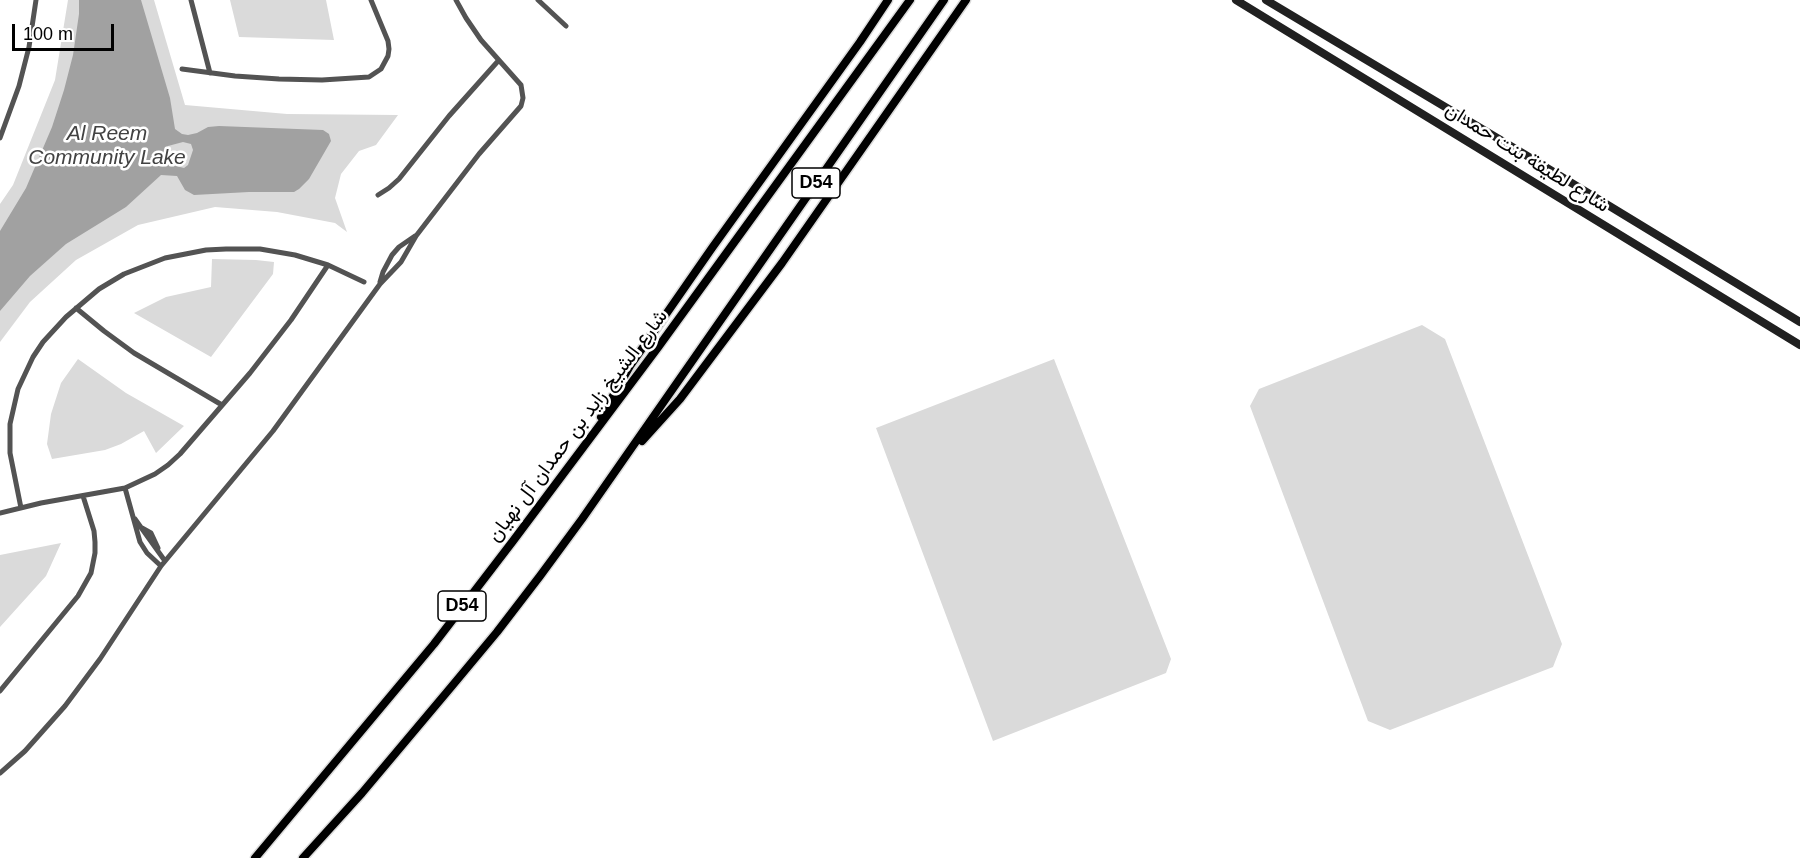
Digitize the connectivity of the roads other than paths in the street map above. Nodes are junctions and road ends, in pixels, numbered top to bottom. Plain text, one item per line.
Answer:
1 (36, 0) edge
2 (191, 0) edge
3 (371, 0) edge
4 (456, 0) edge
5 (538, 0) edge
6 (548, 0) edge
7 (888, 0) edge
8 (910, 0) edge
9 (944, 0) edge
10 (966, 0) edge
11 (1236, 0) edge
12 (1266, 0) edge
13 (543, 6) junction
14 (566, 27) dead end
15 (499, 60) junction
16 (182, 69) dead end
17 (210, 73) junction
18 (0, 138) edge
19 (378, 195) dead end
20 (416, 236) junction
21 (328, 265) junction
22 (364, 282) dead end
23 (380, 284) junction
24 (76, 308) junction
25 (1800, 322) edge
26 (1800, 345) edge
27 (222, 405) junction
28 (596, 430) junction
29 (9, 442) junction
30 (2, 443) dead end
31 (623, 461) junction
32 (125, 488) junction
33 (83, 496) junction
34 (21, 508) junction
35 (0, 513) edge
36 (135, 519) junction
37 (142, 528) junction
38 (136, 533) junction
39 (163, 564) junction
40 (0, 691) edge
41 (0, 774) edge
42 (255, 858) edge
43 (303, 858) edge

1 - 18 street
2 - 17 street
3 - 17 street
4 - 15 street
5 - 13 street
6 - 13 street
7 - 28 main road
8 - 28 main road, شارع الشيخ زايد بن حمدان آل نهيان / D54
9 - 31 main road, D54
10 - 31 main road
11 - 26 main road, شارع لطيفة بنت حمدان
12 - 25 main road, شارع لطيفة بنت حمدان
13 - 14 street
15 - 19 street
15 - 20 street
16 - 17 street
20 - 23 street
20 - 23 street
21 - 22 street
21 - 24 street
21 - 27 street
23 - 39 street
24 - 27 street
24 - 29 street
27 - 32 street
28 - 42 main road, شارع الشيخ زايد بن حمدان آل نهيان / D54
29 - 30 street
29 - 34 street
31 - 43 main road, D54
32 - 33 street
32 - 36 street
33 - 34 street
33 - 40 street
34 - 35 street
36 - 37 street
36 - 38 street
37 - 38 street
37 - 39 street
38 - 39 street
39 - 41 street

